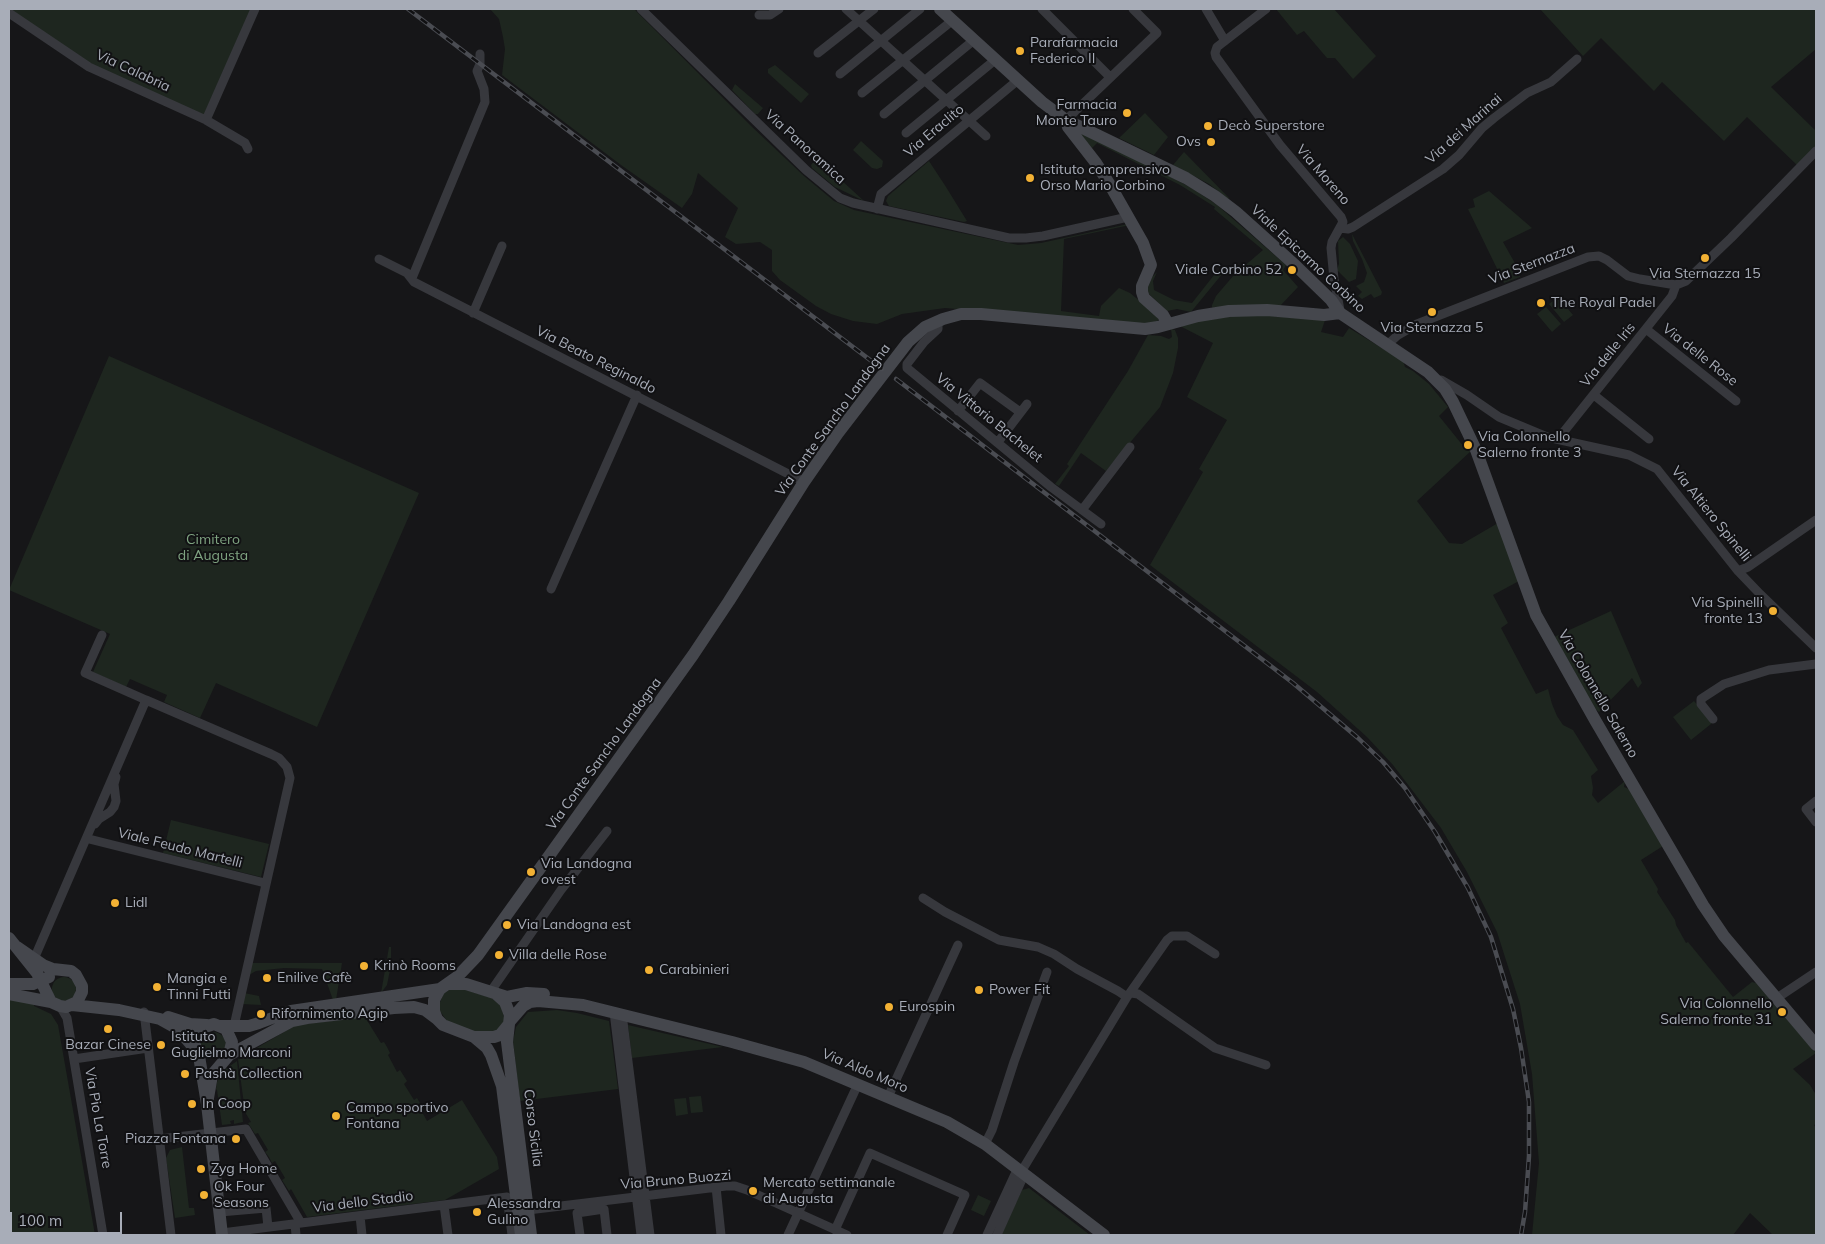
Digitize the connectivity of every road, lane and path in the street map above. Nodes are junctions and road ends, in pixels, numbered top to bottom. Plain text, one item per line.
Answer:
1 (255, 9) edge
2 (640, 9) edge
3 (779, 9) edge
4 (846, 9) edge
5 (874, 9) edge
6 (920, 9) edge
7 (940, 9) edge
8 (1042, 9) edge
9 (1133, 9) edge
10 (1206, 9) edge
11 (1266, 9) edge
12 (9, 13) edge
13 (759, 14) dead end
14 (952, 20) junction
15 (859, 21) junction
16 (881, 40) junction
17 (974, 40) junction
18 (1225, 41) junction
19 (480, 54) dead end
20 (818, 54) dead end
21 (1577, 59) dead end
22 (903, 60) junction
23 (995, 60) junction
24 (840, 74) dead end
25 (1110, 77) junction
26 (925, 80) junction
27 (1018, 80) junction
28 (862, 93) dead end
29 (947, 100) junction
30 (884, 114) dead end
31 (206, 120) junction
32 (969, 120) junction
33 (1066, 120) junction
34 (906, 133) dead end
35 (986, 136) dead end
36 (248, 148) dead end
37 (1816, 151) edge
38 (1119, 200) junction
39 (878, 209) junction
40 (1128, 217) junction
41 (1109, 222) junction
42 (1340, 228) junction
43 (502, 246) dead end
44 (379, 258) dead end
45 (412, 278) junction
46 (1676, 285) junction
47 (1334, 298) junction
48 (473, 313) junction
49 (1340, 313) junction
50 (938, 321) junction
51 (1168, 324) junction
52 (1646, 330) junction
53 (1387, 345) junction
54 (637, 395) junction
55 (1594, 395) junction
56 (1457, 397) junction
57 (1736, 401) dead end
58 (1027, 404) dead end
59 (958, 411) junction
60 (1020, 412) junction
61 (1558, 439) junction
62 (1650, 439) dead end
63 (998, 442) junction
64 (1130, 447) dead end
65 (804, 482) junction
66 (1082, 510) junction
67 (1816, 520) edge
68 (1101, 524) dead end
69 (1738, 571) junction
70 (551, 589) dead end
71 (102, 635) dead end
72 (1816, 648) edge
73 (1816, 664) edge
74 (147, 700) junction
75 (1713, 719) dead end
76 (1816, 801) edge
77 (1816, 822) edge
78 (607, 831) dead end
79 (89, 839) junction
80 (265, 883) junction
81 (923, 898) dead end
82 (13, 942) edge
83 (958, 945) dead end
84 (1216, 954) dead end
85 (478, 955) junction
86 (34, 962) junction
87 (64, 970) junction
88 (1047, 972) dead end
89 (1816, 972) edge
90 (46, 982) junction
91 (9, 984) edge
92 (22, 985) junction
93 (82, 986) junction
94 (443, 986) junction
95 (478, 986) junction
96 (493, 992) junction
97 (9, 994) edge
98 (1129, 995) junction
99 (1777, 998) junction
100 (61, 1004) junction
101 (582, 1005) junction
102 (144, 1012) junction
103 (618, 1013) junction
104 (437, 1019) junction
105 (510, 1022) junction
106 (214, 1026) junction
107 (234, 1026) junction
108 (474, 1037) junction
109 (1816, 1045) edge
110 (148, 1048) junction
111 (197, 1052) junction
112 (226, 1057) junction
113 (74, 1059) junction
114 (1266, 1065) dead end
115 (858, 1084) junction
116 (888, 1097) junction
117 (207, 1104) junction
118 (211, 1133) junction
119 (159, 1139) junction
120 (985, 1144) junction
121 (1021, 1172) junction
122 (716, 1187) junction
123 (645, 1196) junction
124 (636, 1197) junction
125 (444, 1206) junction
126 (528, 1210) junction
127 (220, 1212) junction
128 (798, 1213) junction
129 (360, 1216) junction
130 (298, 1224) junction
131 (268, 1227) junction
132 (835, 1230) junction
133 (222, 1234) edge
134 (515, 1234) edge
135 (104, 1235) edge
136 (171, 1235) edge
137 (296, 1235) edge
138 (362, 1235) edge
139 (448, 1235) edge
140 (531, 1235) edge
141 (580, 1235) edge
142 (607, 1235) edge
143 (640, 1235) edge
144 (650, 1235) edge
145 (722, 1235) edge
146 (788, 1235) edge
147 (847, 1235) edge
148 (947, 1235) edge
149 (988, 1235) edge
150 (997, 1235) edge
151 (1104, 1235) edge

1 - 31 street
2 - 39 street, Via Panoramica
3 - 13 street
4 - 15 street
5 - 15 street
6 - 16 street
7 - 14 main road, Viale Epicarmo Corbino
8 - 25 street
9 - 25 street
10 - 18 street
11 - 18 street
12 - 31 street, Via Calabria
14 - 17 main road, Viale Epicarmo Corbino
14 - 22 street
15 - 16 street
15 - 20 street
16 - 22 street
16 - 24 street
17 - 23 main road, Viale Epicarmo Corbino
17 - 26 street
18 - 42 street, Via Moreno
19 - 45 street
21 - 42 street, Via dei Marinai
22 - 26 street
22 - 28 street
23 - 27 main road, Viale Epicarmo Corbino
23 - 29 street
25 - 33 street
26 - 29 street
26 - 30 street
27 - 32 street, Via Eraclito
27 - 33 main road, Viale Epicarmo Corbino
29 - 32 street
29 - 34 street
31 - 36 street, Via Calabria
32 - 35 street
32 - 39 street, Via Eraclito
33 - 38 main road
33 - 47 main road, Viale Epicarmo Corbino
37 - 46 street
38 - 40 main road
38 - 41 street
39 - 41 street, Via Panoramica
40 - 41 street, Via Panoramica
40 - 51 main road
42 - 47 street, Via Moreno
43 - 48 street
44 - 45 street, Via Beato Reginaldo
45 - 48 street, Via Beato Reginaldo
46 - 52 street, Via delle Iris
46 - 53 street, Via Sternazza
47 - 49 main road, Viale Epicarmo Corbino
48 - 54 street, Via Beato Reginaldo
49 - 51 main road, Via Conte Sancho Landogna
49 - 53 main road, Viale Epicarmo Corbino
50 - 51 main road, Via Conte Sancho Landogna
50 - 59 street, Via Vittorio Bachelet
50 - 65 main road, Via Conte Sancho Landogna
52 - 55 street, Via delle Iris
52 - 57 street, Via delle Rose
53 - 56 main road, Via Colonnello Salerno
54 - 65 street, Via Beato Reginaldo
54 - 70 street
55 - 61 street, Via delle Iris
55 - 62 street
56 - 61 street, Via Altiero Spinelli
56 - 99 main road, Via Colonnello Salerno
58 - 60 street
59 - 60 street
59 - 63 street, Via Vittorio Bachelet
60 - 63 street
61 - 69 street, Via Altiero Spinelli
63 - 66 street, Via Vittorio Bachelet
64 - 66 street
65 - 85 main road, Via Conte Sancho Landogna
66 - 68 street, Via Vittorio Bachelet
67 - 69 street
69 - 72 street, Via Altiero Spinelli
71 - 74 street
73 - 75 street
74 - 79 street
74 - 80 street
74 - 86 street
76 - 77 street
78 - 96 street
79 - 80 street, Viale Feudo Martelli
79 - 86 street
80 - 107 street
81 - 98 street
82 - 86 main road
83 - 116 street
84 - 98 street
85 - 94 main road, Via Conte Sancho Landogna
85 - 95 main road
86 - 87 main road
86 - 90 main road
86 - 92 main road
87 - 90 main road
87 - 93 main road
88 - 120 street
89 - 99 street
90 - 92 main road
90 - 100 main road
91 - 92 main road
93 - 100 main road
93 - 102 main road
94 - 95 main road
94 - 104 main road
94 - 107 main road
95 - 96 main road
96 - 101 main road
96 - 105 main road
97 - 100 main road
98 - 114 street
98 - 121 street
99 - 109 main road, Via Colonnello Salerno
100 - 102 main road
100 - 113 street, Via Pio La Torre
101 - 103 main road, Via Aldo Moro
101 - 105 main road
102 - 106 main road
102 - 110 street
102 - 111 main road
103 - 115 main road, Via Aldo Moro
103 - 123 street
103 - 124 street
104 - 108 main road
104 - 112 main road
105 - 108 main road
105 - 126 main road, Corso Sicilia
106 - 107 main road
106 - 111 main road
106 - 112 main road
108 - 134 main road, Corso Sicilia
110 - 113 street
110 - 119 street
111 - 112 main road
111 - 117 main road
112 - 117 main road
113 - 135 street, Via Pio La Torre
115 - 116 main road, Via Aldo Moro
115 - 128 street
116 - 120 main road, Via Aldo Moro
117 - 118 main road
118 - 119 street
118 - 127 main road
118 - 130 street
119 - 136 street
120 - 121 main road, Via Aldo Moro
121 - 149 street
121 - 150 street
121 - 151 main road, Via Aldo Moro
122 - 123 street, Via Bruno Buozzi
122 - 128 street, Via Bruno Buozzi
122 - 145 street
123 - 124 street, Via Bruno Buozzi
123 - 144 street
124 - 126 street, Via Bruno Buozzi
124 - 143 street
125 - 129 street, Via dello Stadio
125 - 134 street, Via dello Stadio
125 - 139 street
126 - 140 main road, Corso Sicilia
127 - 131 street
127 - 133 main road
128 - 132 street, Via Bruno Buozzi
128 - 146 street
129 - 130 street, Via dello Stadio
129 - 138 street
130 - 131 street, Via dello Stadio
130 - 137 street
131 - 133 street, Via dello Stadio
132 - 147 street, Via Bruno Buozzi
132 - 148 street
141 - 142 street

